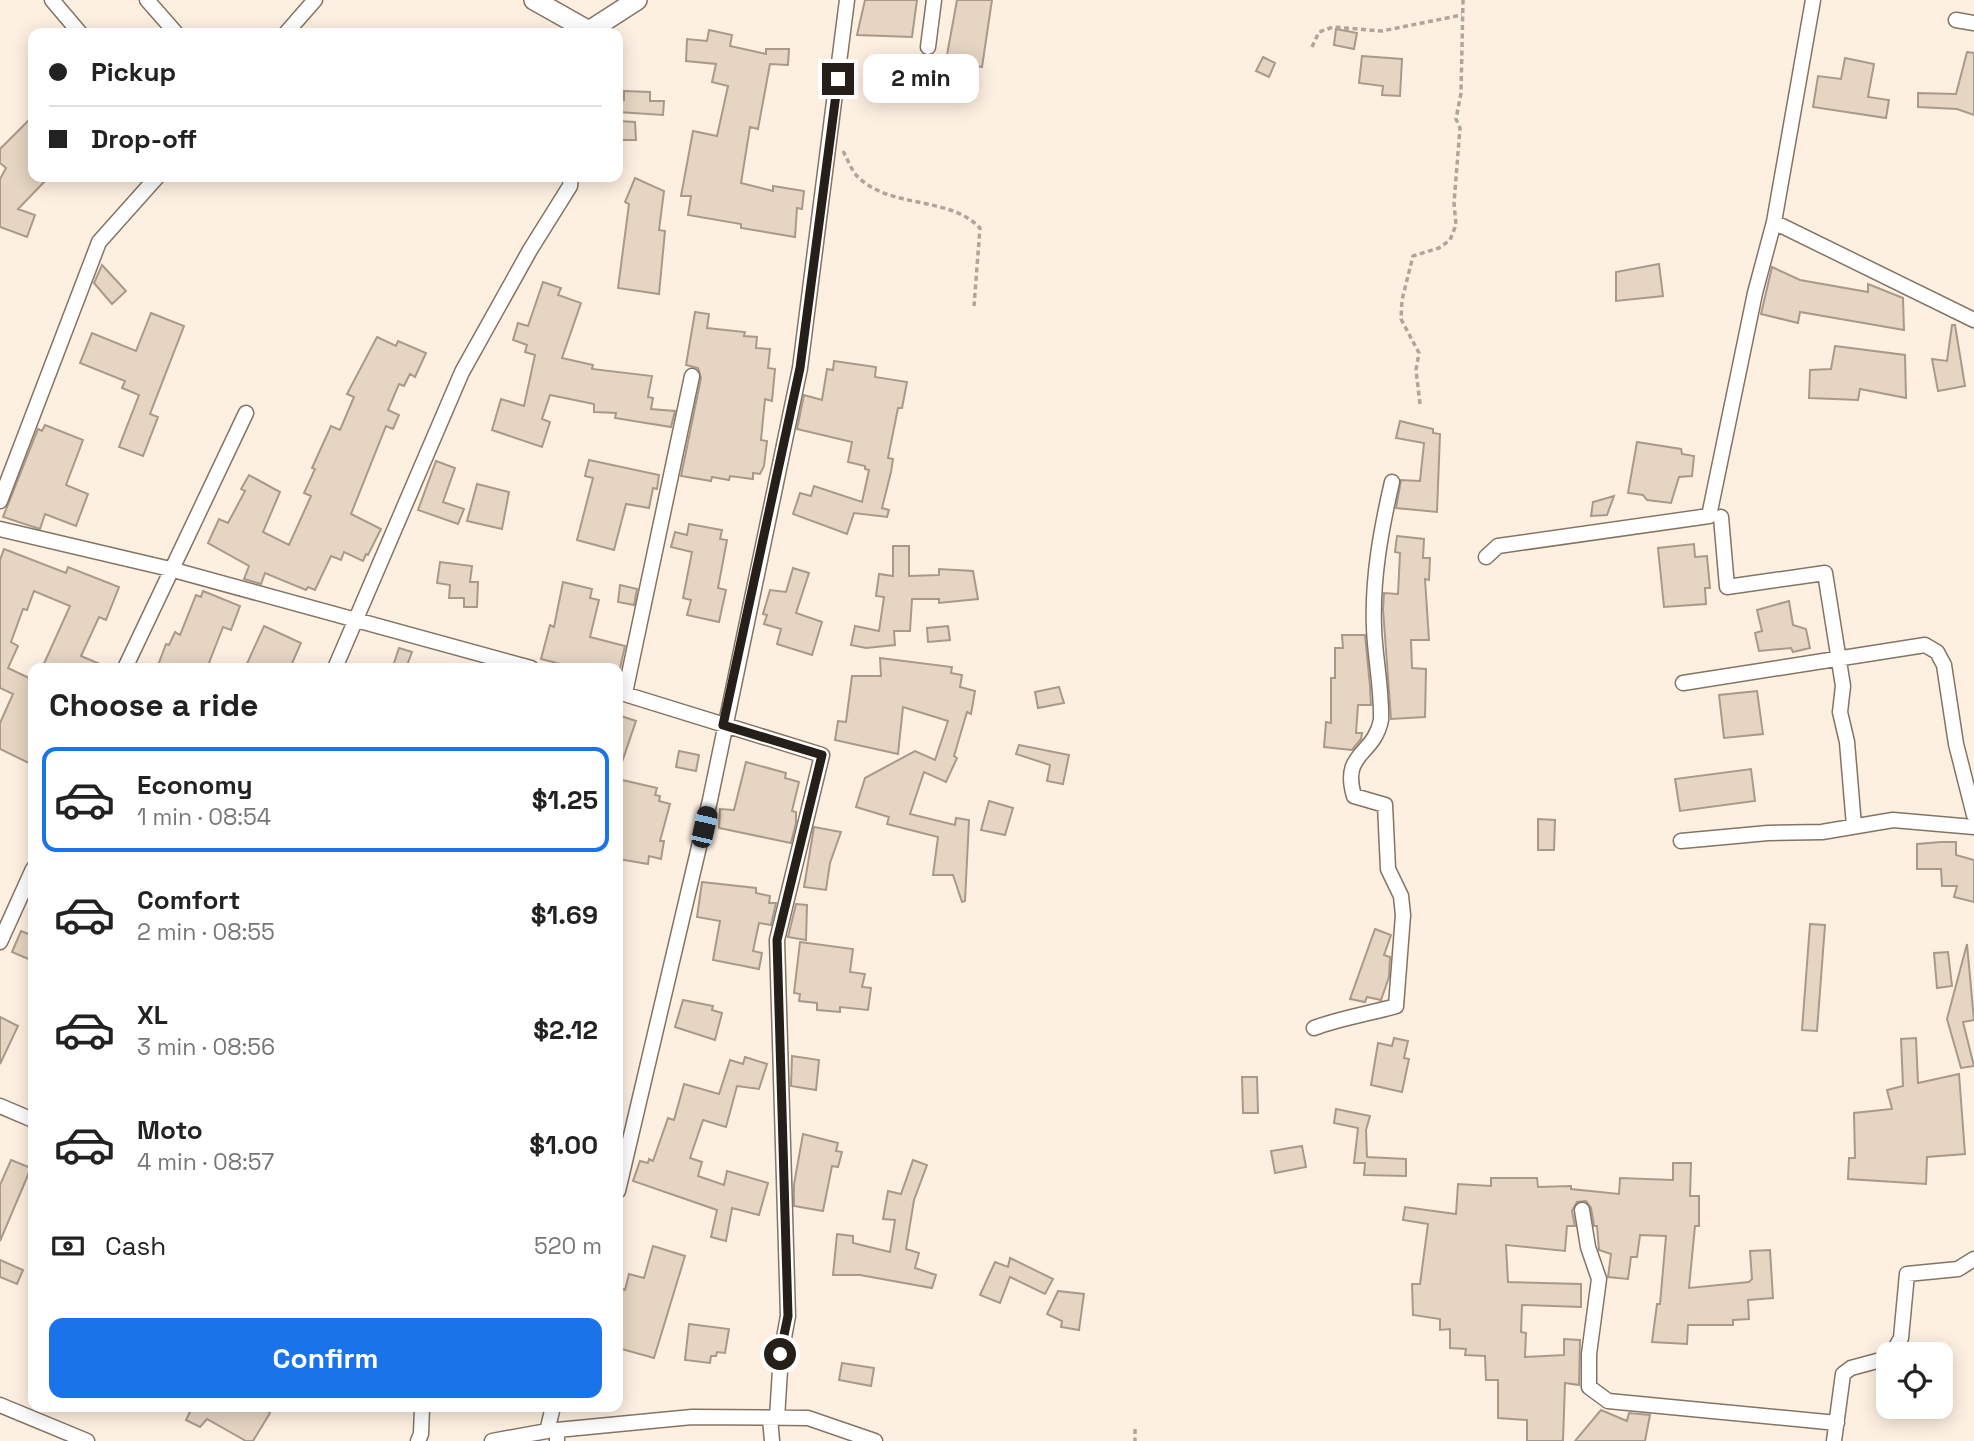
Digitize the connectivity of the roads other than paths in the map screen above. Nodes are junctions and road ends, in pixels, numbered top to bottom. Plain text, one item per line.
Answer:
1 (52, 0) edge
2 (147, 0) edge
3 (315, 0) edge
4 (534, 0) edge
5 (637, 0) edge
6 (847, 0) edge
7 (934, 0) edge
8 (1813, 0) edge
9 (1956, 20) dead end
10 (1974, 23) edge
11 (76, 28) edge
12 (172, 28) edge
13 (290, 28) edge
14 (582, 28) edge
15 (595, 28) edge
16 (928, 47) dead end
17 (153, 182) edge
18 (570, 182) edge
19 (1774, 222) junction
20 (1974, 320) edge
21 (692, 376) dead end
22 (246, 413) dead end
23 (1392, 482) dead end
24 (0, 501) edge
25 (1721, 517) dead end
26 (0, 529) edge
27 (1486, 557) dead end
28 (170, 569) junction
29 (357, 620) junction
30 (1839, 658) junction
31 (127, 663) edge
32 (337, 663) edge
33 (513, 663) edge
34 (623, 683) edge
35 (1683, 683) dead end
36 (623, 693) edge
37 (723, 725) junction
38 (1974, 815) edge
39 (1854, 827) junction
40 (1974, 827) edge
41 (1681, 841) dead end
42 (28, 880) edge
43 (0, 942) edge
44 (1314, 1028) dead end
45 (0, 1106) edge
46 (28, 1119) edge
47 (623, 1170) edge
48 (1582, 1210) dead end
49 (1974, 1258) edge
50 (1899, 1342) edge
51 (1876, 1360) edge
52 (0, 1405) edge
53 (422, 1412) edge
54 (552, 1412) edge
55 (774, 1418) junction
56 (1837, 1423) junction
57 (87, 1441) edge
58 (418, 1441) edge
59 (492, 1441) edge
60 (557, 1441) edge
61 (772, 1441) edge
62 (875, 1441) edge
63 (1834, 1441) edge

1 - 11 street
2 - 12 street
3 - 13 street
4 - 14 street
5 - 15 street
6 - 37 street
7 - 16 street
8 - 19 street
9 - 10 street
17 - 24 street
18 - 29 street
19 - 20 street
19 - 27 street
21 - 34 street
22 - 28 street
23 - 44 street
25 - 30 street
26 - 28 street
28 - 29 street
28 - 31 street
29 - 32 street
29 - 33 street
30 - 35 street
30 - 38 street
30 - 39 street
36 - 37 street
37 - 47 street
37 - 55 street
39 - 40 street
39 - 41 street
42 - 43 street
45 - 46 street
48 - 56 street
49 - 50 street
51 - 56 street
52 - 57 street
53 - 58 street
54 - 59 street
55 - 60 street
55 - 61 street
55 - 62 street
56 - 63 street

